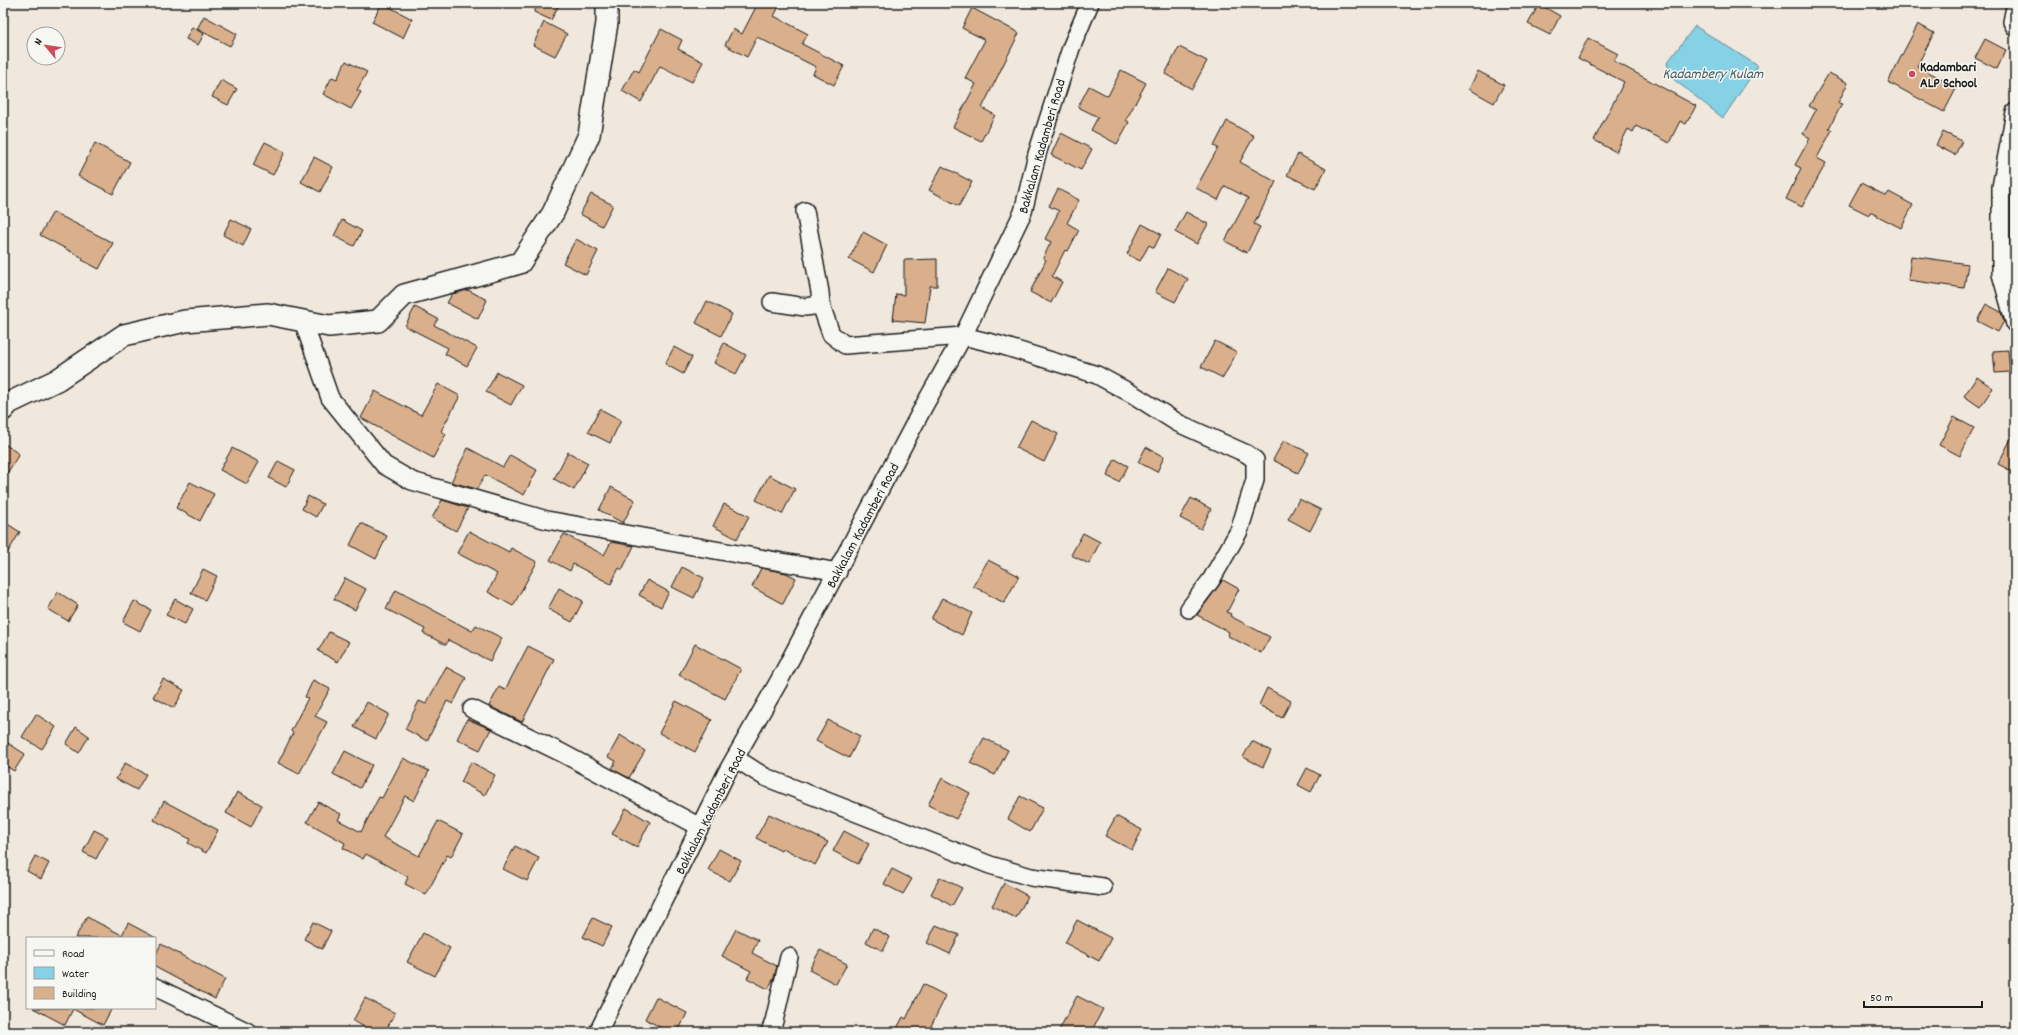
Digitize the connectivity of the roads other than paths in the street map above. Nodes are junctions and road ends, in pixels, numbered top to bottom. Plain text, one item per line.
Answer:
1 (607, 3) edge
2 (1090, 3) edge
3 (2015, 7) edge
4 (2015, 27) edge
5 (2015, 112) edge
6 (805, 211) dead end
7 (772, 302) dead end
8 (821, 305) junction
9 (303, 321) junction
10 (2015, 324) edge
11 (963, 336) junction
12 (3, 410) edge
13 (838, 572) junction
14 (1190, 609) dead end
15 (472, 709) dead end
16 (735, 758) junction
17 (700, 827) junction
18 (1103, 887) dead end
19 (789, 957) dead end
20 (156, 986) edge
21 (248, 1032) edge
22 (598, 1032) edge
23 (770, 1032) edge

1 - 9 street
2 - 11 street, Bakkalam Kadamberi Road
3 - 4 street
5 - 10 street
6 - 8 street
7 - 8 street
8 - 11 street
9 - 12 street
9 - 13 street
11 - 13 street, Bakkalam Kadamberi Road
11 - 14 street
13 - 16 street, Bakkalam Kadamberi Road
15 - 17 street
16 - 17 street, Bakkalam Kadamberi Road
16 - 18 street
17 - 22 street, Bakkalam Kadamberi Road
19 - 23 street
20 - 21 street

